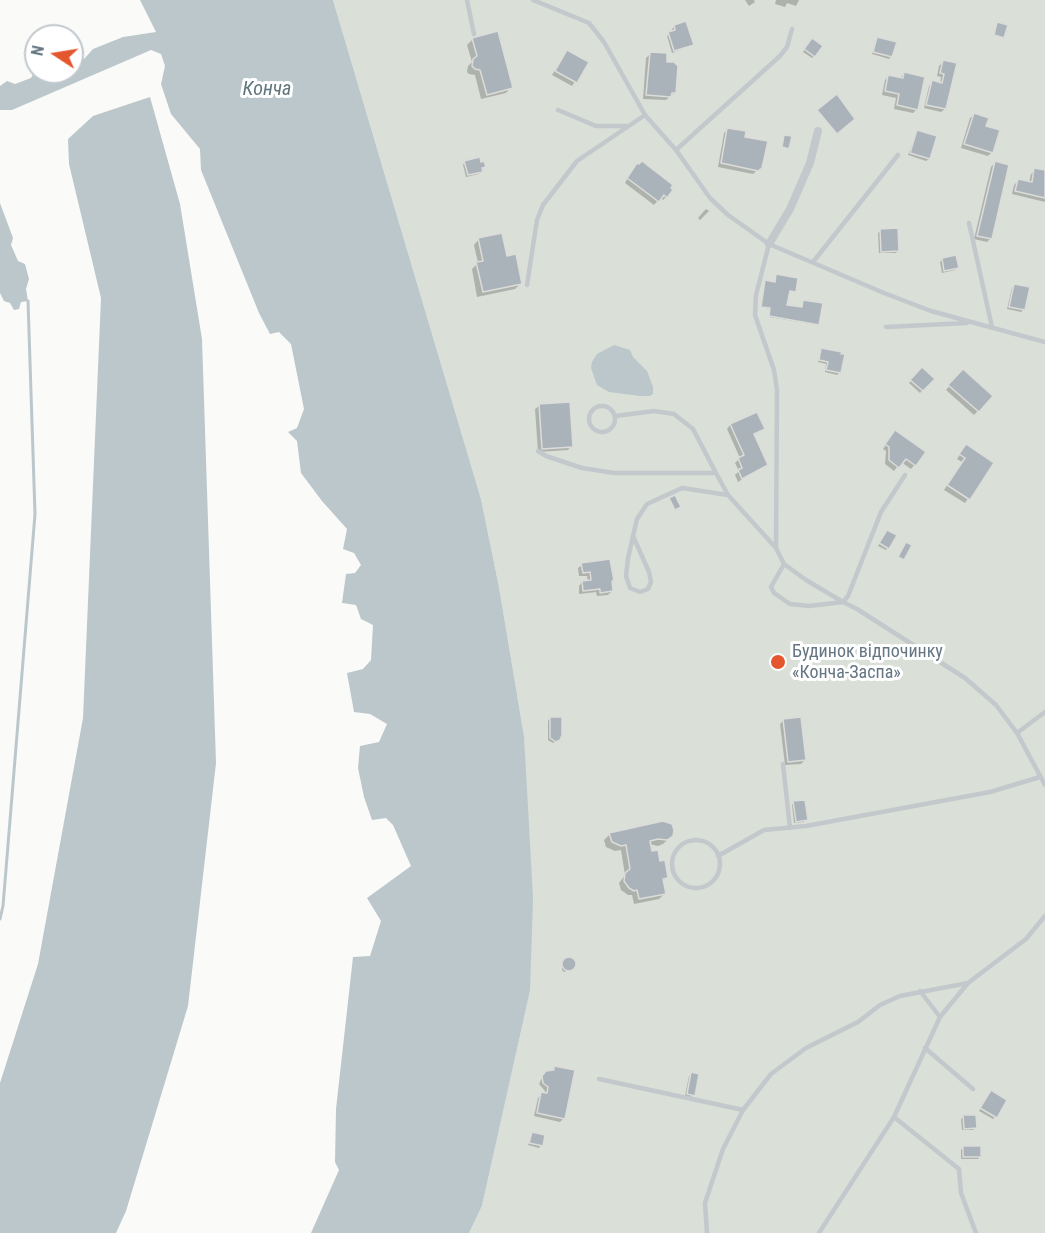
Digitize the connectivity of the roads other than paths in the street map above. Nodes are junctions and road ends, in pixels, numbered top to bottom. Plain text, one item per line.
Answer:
1 (466, 0) edge
2 (533, 0) edge
3 (792, 29) dead end
4 (474, 34) dead end
5 (558, 110) dead end
6 (645, 115) junction
7 (628, 126) junction
8 (818, 131) dead end
9 (676, 150) junction
10 (898, 155) dead end
11 (969, 223) dead end
12 (769, 244) junction
13 (813, 262) junction
14 (527, 285) dead end
15 (973, 323) junction
16 (886, 327) dead end
17 (992, 327) junction
18 (1045, 342) edge
19 (615, 416) junction
20 (538, 451) dead end
21 (716, 473) junction
22 (905, 475) dead end
23 (728, 495) junction
24 (633, 536) junction
25 (776, 548) junction
26 (784, 564) junction
27 (843, 602) junction
28 (1045, 712) edge
29 (1017, 733) junction
30 (783, 764) dead end
31 (1040, 777) junction
32 (1045, 785) edge
33 (790, 828) junction
34 (718, 856) junction
35 (1045, 916) edge
36 (968, 983) junction
37 (920, 991) junction
38 (940, 1017) junction
39 (925, 1048) junction
40 (599, 1079) dead end
41 (973, 1089) dead end
42 (743, 1110) junction
43 (894, 1117) junction
44 (707, 1233) edge
45 (819, 1233) edge
46 (976, 1233) edge

1 - 4 lane
2 - 6 lane
3 - 9 lane
5 - 7 lane
6 - 7 lane
6 - 9 lane
7 - 14 lane
8 - 12 street
9 - 12 lane
10 - 13 lane
11 - 17 lane
12 - 13 lane
12 - 25 lane
13 - 15 lane
15 - 16 lane
15 - 17 lane
17 - 18 lane
19 - 19 lane
19 - 21 lane
20 - 21 lane
21 - 23 lane
22 - 27 lane
23 - 24 lane
23 - 25 lane
24 - 24 lane
25 - 26 lane
26 - 27 lane
26 - 27 lane
27 - 29 lane
28 - 29 lane
29 - 31 lane
30 - 33 lane
31 - 32 lane
31 - 33 lane
33 - 34 lane
34 - 34 lane
35 - 36 lane
36 - 37 lane
36 - 38 lane
37 - 38 lane
37 - 42 lane
38 - 39 lane
39 - 41 lane
39 - 43 lane
40 - 42 lane
42 - 44 lane
43 - 45 lane
43 - 46 lane

